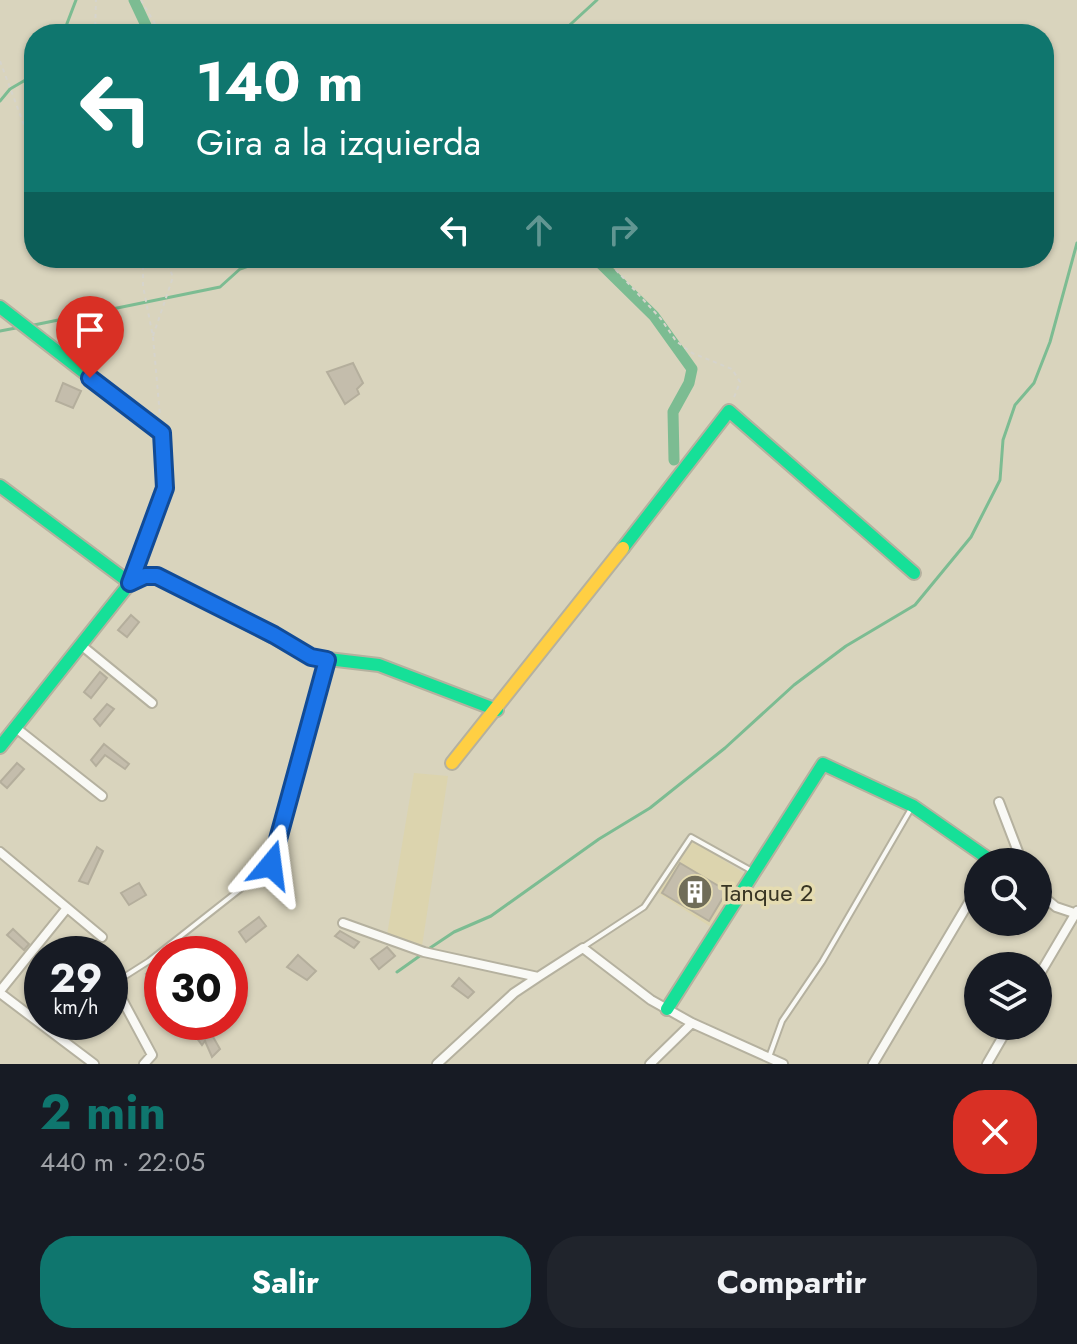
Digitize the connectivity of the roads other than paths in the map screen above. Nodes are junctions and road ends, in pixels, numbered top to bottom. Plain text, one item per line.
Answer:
1 (0, 307) edge
2 (0, 486) edge
3 (914, 573) dead end
4 (130, 583) junction
5 (81, 645) junction
6 (327, 660) junction
7 (152, 703) dead end
8 (497, 710) junction
9 (16, 728) junction
10 (0, 747) edge
11 (452, 763) dead end
12 (102, 796) dead end
13 (999, 802) dead end
14 (913, 806) junction
15 (973, 848) edge
16 (1017, 848) edge
17 (0, 852) edge
18 (271, 865) joint
19 (754, 873) junction
20 (1052, 904) edge
21 (67, 908) junction
22 (964, 911) edge
23 (1077, 913) edge
24 (343, 923) dead end
25 (101, 936) edge
26 (583, 948) junction
27 (1052, 954) edge
28 (128, 972) edge
29 (538, 977) junction
30 (0, 992) edge
31 (667, 1009) junction
32 (128, 1010) edge
33 (692, 1023) junction
34 (1001, 1040) edge
35 (767, 1061) edge
36 (94, 1064) edge
37 (144, 1064) edge
38 (437, 1064) edge
39 (650, 1064) edge
40 (783, 1064) edge
41 (873, 1064) edge
42 (987, 1064) edge

1 - 4 street
2 - 4 street
3 - 8 street
4 - 5 street
4 - 6 street
5 - 7 street
5 - 9 street
6 - 8 street
6 - 18 street
8 - 11 street
9 - 10 street
9 - 12 street
13 - 16 street
14 - 15 street
14 - 19 street
14 - 35 lane
17 - 21 street
18 - 28 lane
19 - 26 lane
19 - 31 street
20 - 23 street
21 - 25 street
21 - 30 street
22 - 41 street
23 - 27 street
24 - 29 street
26 - 29 street
26 - 31 street
29 - 38 street
30 - 36 street
31 - 33 street
32 - 37 street
33 - 35 street
33 - 39 street
34 - 42 street
35 - 40 street

